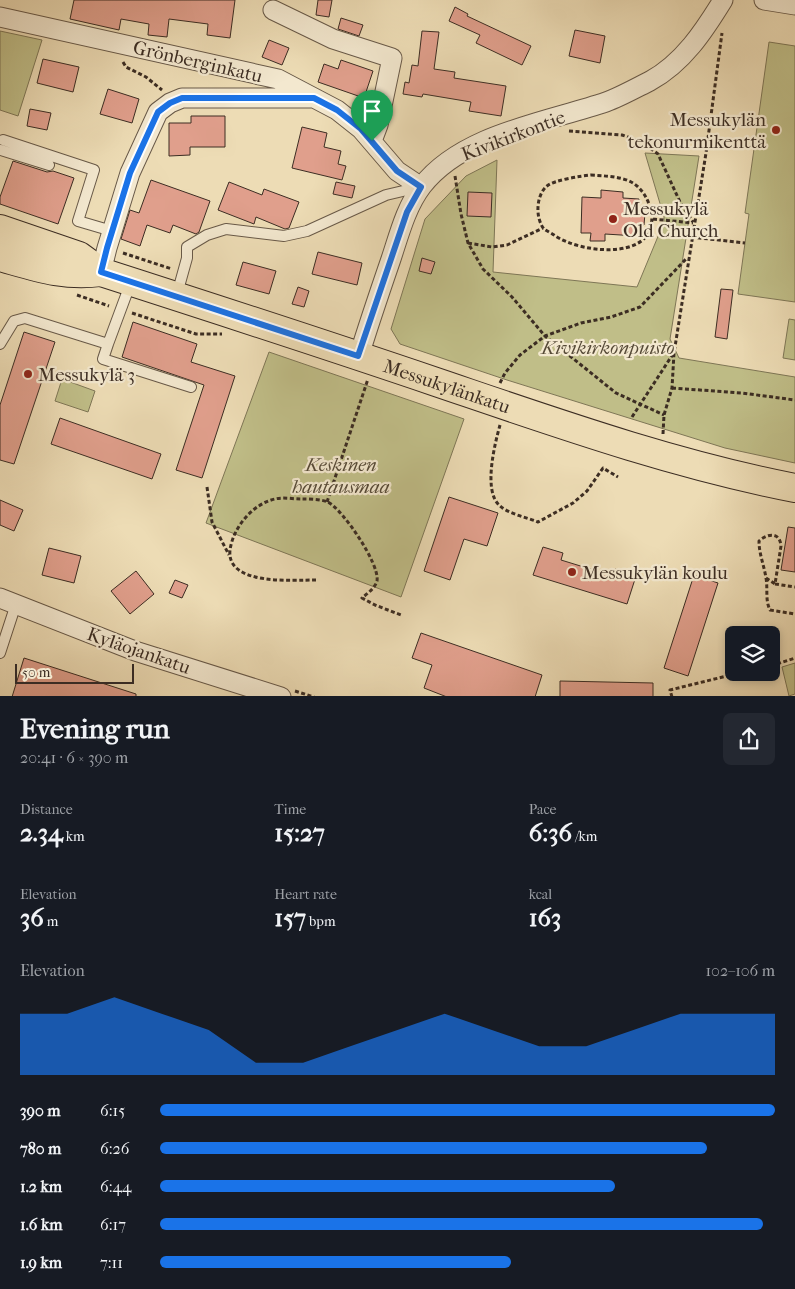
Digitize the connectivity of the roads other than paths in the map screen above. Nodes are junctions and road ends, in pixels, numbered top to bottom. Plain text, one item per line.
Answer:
1 (723, 0) edge
2 (764, 0) edge
3 (795, 5) edge
4 (273, 10) dead end
5 (0, 17) edge
6 (314, 98) junction
7 (372, 141) junction
8 (1, 144) edge
9 (49, 165) dead end
10 (421, 187) junction
11 (0, 229) edge
12 (112, 231) junction
13 (0, 257) edge
14 (101, 272) junction
15 (131, 282) junction
16 (176, 296) junction
17 (0, 344) edge
18 (108, 344) junction
19 (363, 367) junction
20 (191, 387) dead end
21 (795, 488) edge
22 (8, 601) edge
23 (0, 653) edge
24 (257, 693) edge
25 (281, 696) edge

1 - 10 street, Kivikirkontie
2 - 3 street
4 - 7 street
5 - 6 street, Grönberginkatu
6 - 7 street, Grönberginkatu
6 - 12 street
7 - 10 street, Grönberginkatu
8 - 9 lane
8 - 12 lane
10 - 16 lane
10 - 19 street, Kivikirkontie
11 - 14 main road, Messukylänkatu
12 - 14 street
13 - 14 main road, Messukylänkatu
14 - 15 main road, Messukylänkatu
15 - 16 main road, Messukylänkatu
15 - 18 lane
16 - 19 main road, Messukylänkatu
17 - 18 lane
18 - 20 lane
19 - 21 main road, Messukylänkatu
22 - 23 lane
22 - 24 street, Kyläojankatu
24 - 25 street, Kyläojankatu

